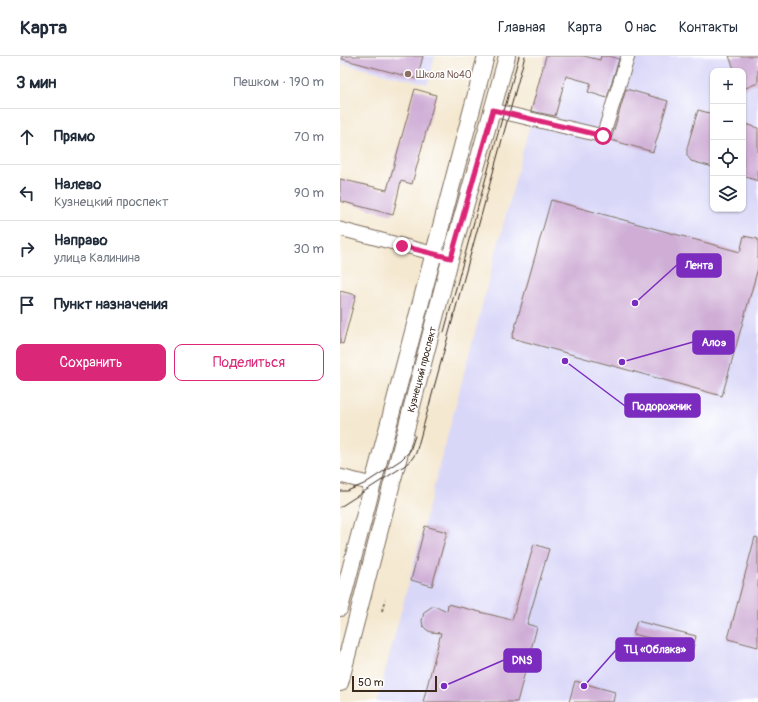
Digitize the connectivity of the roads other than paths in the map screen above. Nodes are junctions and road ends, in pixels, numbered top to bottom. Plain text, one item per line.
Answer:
1 (486, 56) edge
2 (507, 56) edge
3 (628, 56) edge
4 (493, 110) junction
5 (340, 229) edge
6 (434, 254) junction
7 (451, 258) junction
8 (340, 476) edge
9 (372, 484) junction
10 (340, 608) edge
11 (340, 683) edge

1 - 6 main road, Кузнецкий проспект
2 - 4 main road, Кузнецкий проспект
3 - 4 street
4 - 7 main road, Кузнецкий проспект
5 - 6 street
6 - 7 street
6 - 9 main road, Кузнецкий проспект
7 - 11 main road, Кузнецкий проспект
8 - 9 street
9 - 10 main road, Кузнецкий проспект

